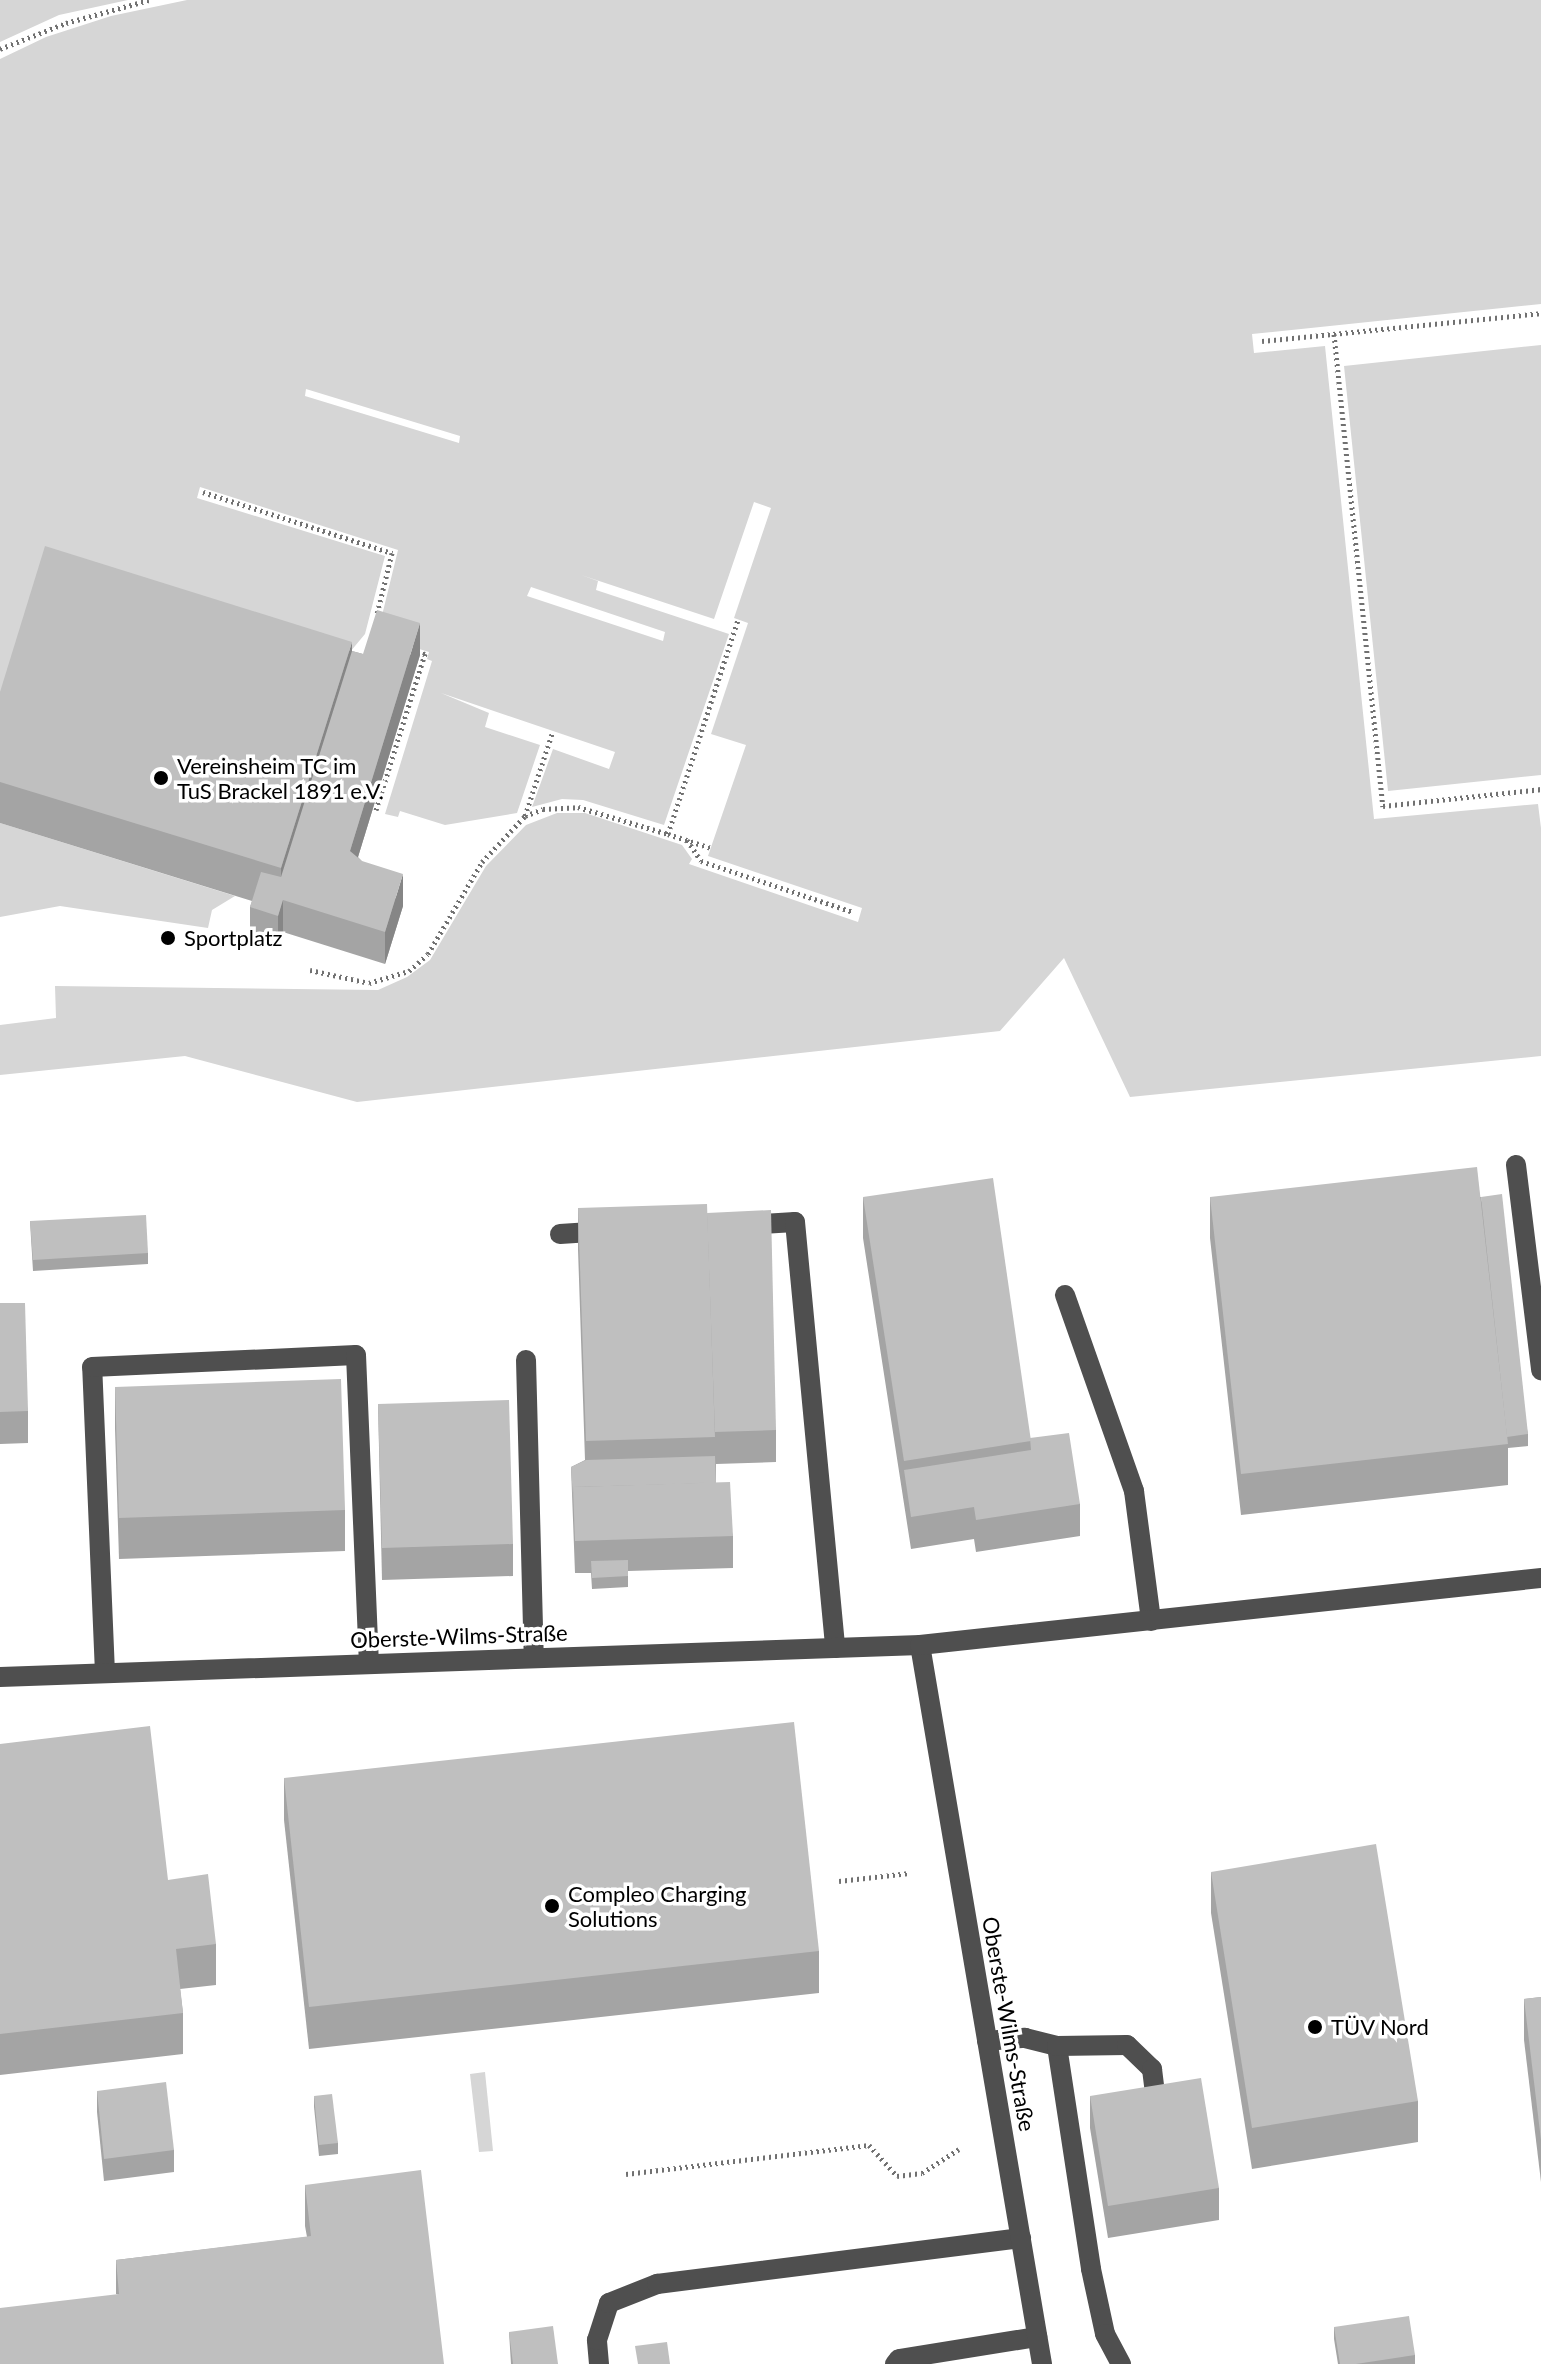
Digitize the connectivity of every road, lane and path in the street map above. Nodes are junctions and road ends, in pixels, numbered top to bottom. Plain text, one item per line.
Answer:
1 (149, 0) edge
2 (0, 49) edge
3 (1541, 313) edge
4 (1334, 334) junction
5 (1262, 341) dead end
6 (203, 492) dead end
7 (738, 620) dead end
8 (374, 623) edge
9 (411, 650) edge
10 (553, 731) dead end
11 (1541, 789) edge
12 (376, 810) dead end
13 (525, 816) junction
14 (668, 834) junction
15 (687, 840) junction
16 (711, 848) dead end
17 (853, 912) dead end
18 (310, 970) dead end
19 (1516, 1165) dead end
20 (732, 1225) edge
21 (623, 1231) edge
22 (560, 1234) dead end
23 (1065, 1295) dead end
24 (526, 1360) dead end
25 (1541, 1370) edge
26 (1541, 1578) edge
27 (1151, 1621) junction
28 (920, 1645) junction
29 (835, 1648) junction
30 (534, 1658) junction
31 (369, 1663) junction
32 (105, 1673) junction
33 (0, 1677) edge
34 (910, 1873) dead end
35 (839, 1881) dead end
36 (987, 2041) junction
37 (1057, 2046) junction
38 (1156, 2101) edge
39 (959, 2149) dead end
40 (626, 2174) dead end
41 (1021, 2238) junction
42 (1037, 2337) junction
43 (599, 2364) edge
44 (895, 2364) edge
45 (1042, 2364) edge
46 (1121, 2364) edge

1 - 2 path
3 - 4 path
4 - 5 path
4 - 11 path
6 - 8 path
7 - 14 path
9 - 12 path
10 - 13 path
13 - 14 path
13 - 18 path
14 - 15 path
15 - 16 path
15 - 17 path
19 - 25 street
20 - 29 street
21 - 22 street
23 - 27 street
24 - 30 street
26 - 27 street, Oberste-Wilms-Straße
27 - 28 street, Oberste-Wilms-Straße
28 - 29 street, Oberste-Wilms-Straße
28 - 36 street, Oberste-Wilms-Straße
29 - 30 street, Oberste-Wilms-Straße
30 - 31 street, Oberste-Wilms-Straße
31 - 32 street, Oberste-Wilms-Straße
31 - 32 street
32 - 33 street, Oberste-Wilms-Straße
34 - 35 path
36 - 37 street
36 - 41 street, Oberste-Wilms-Straße
37 - 38 street
37 - 46 street
39 - 40 path
41 - 42 street, Oberste-Wilms-Straße
41 - 43 street
42 - 44 street
42 - 45 street, Oberste-Wilms-Straße

